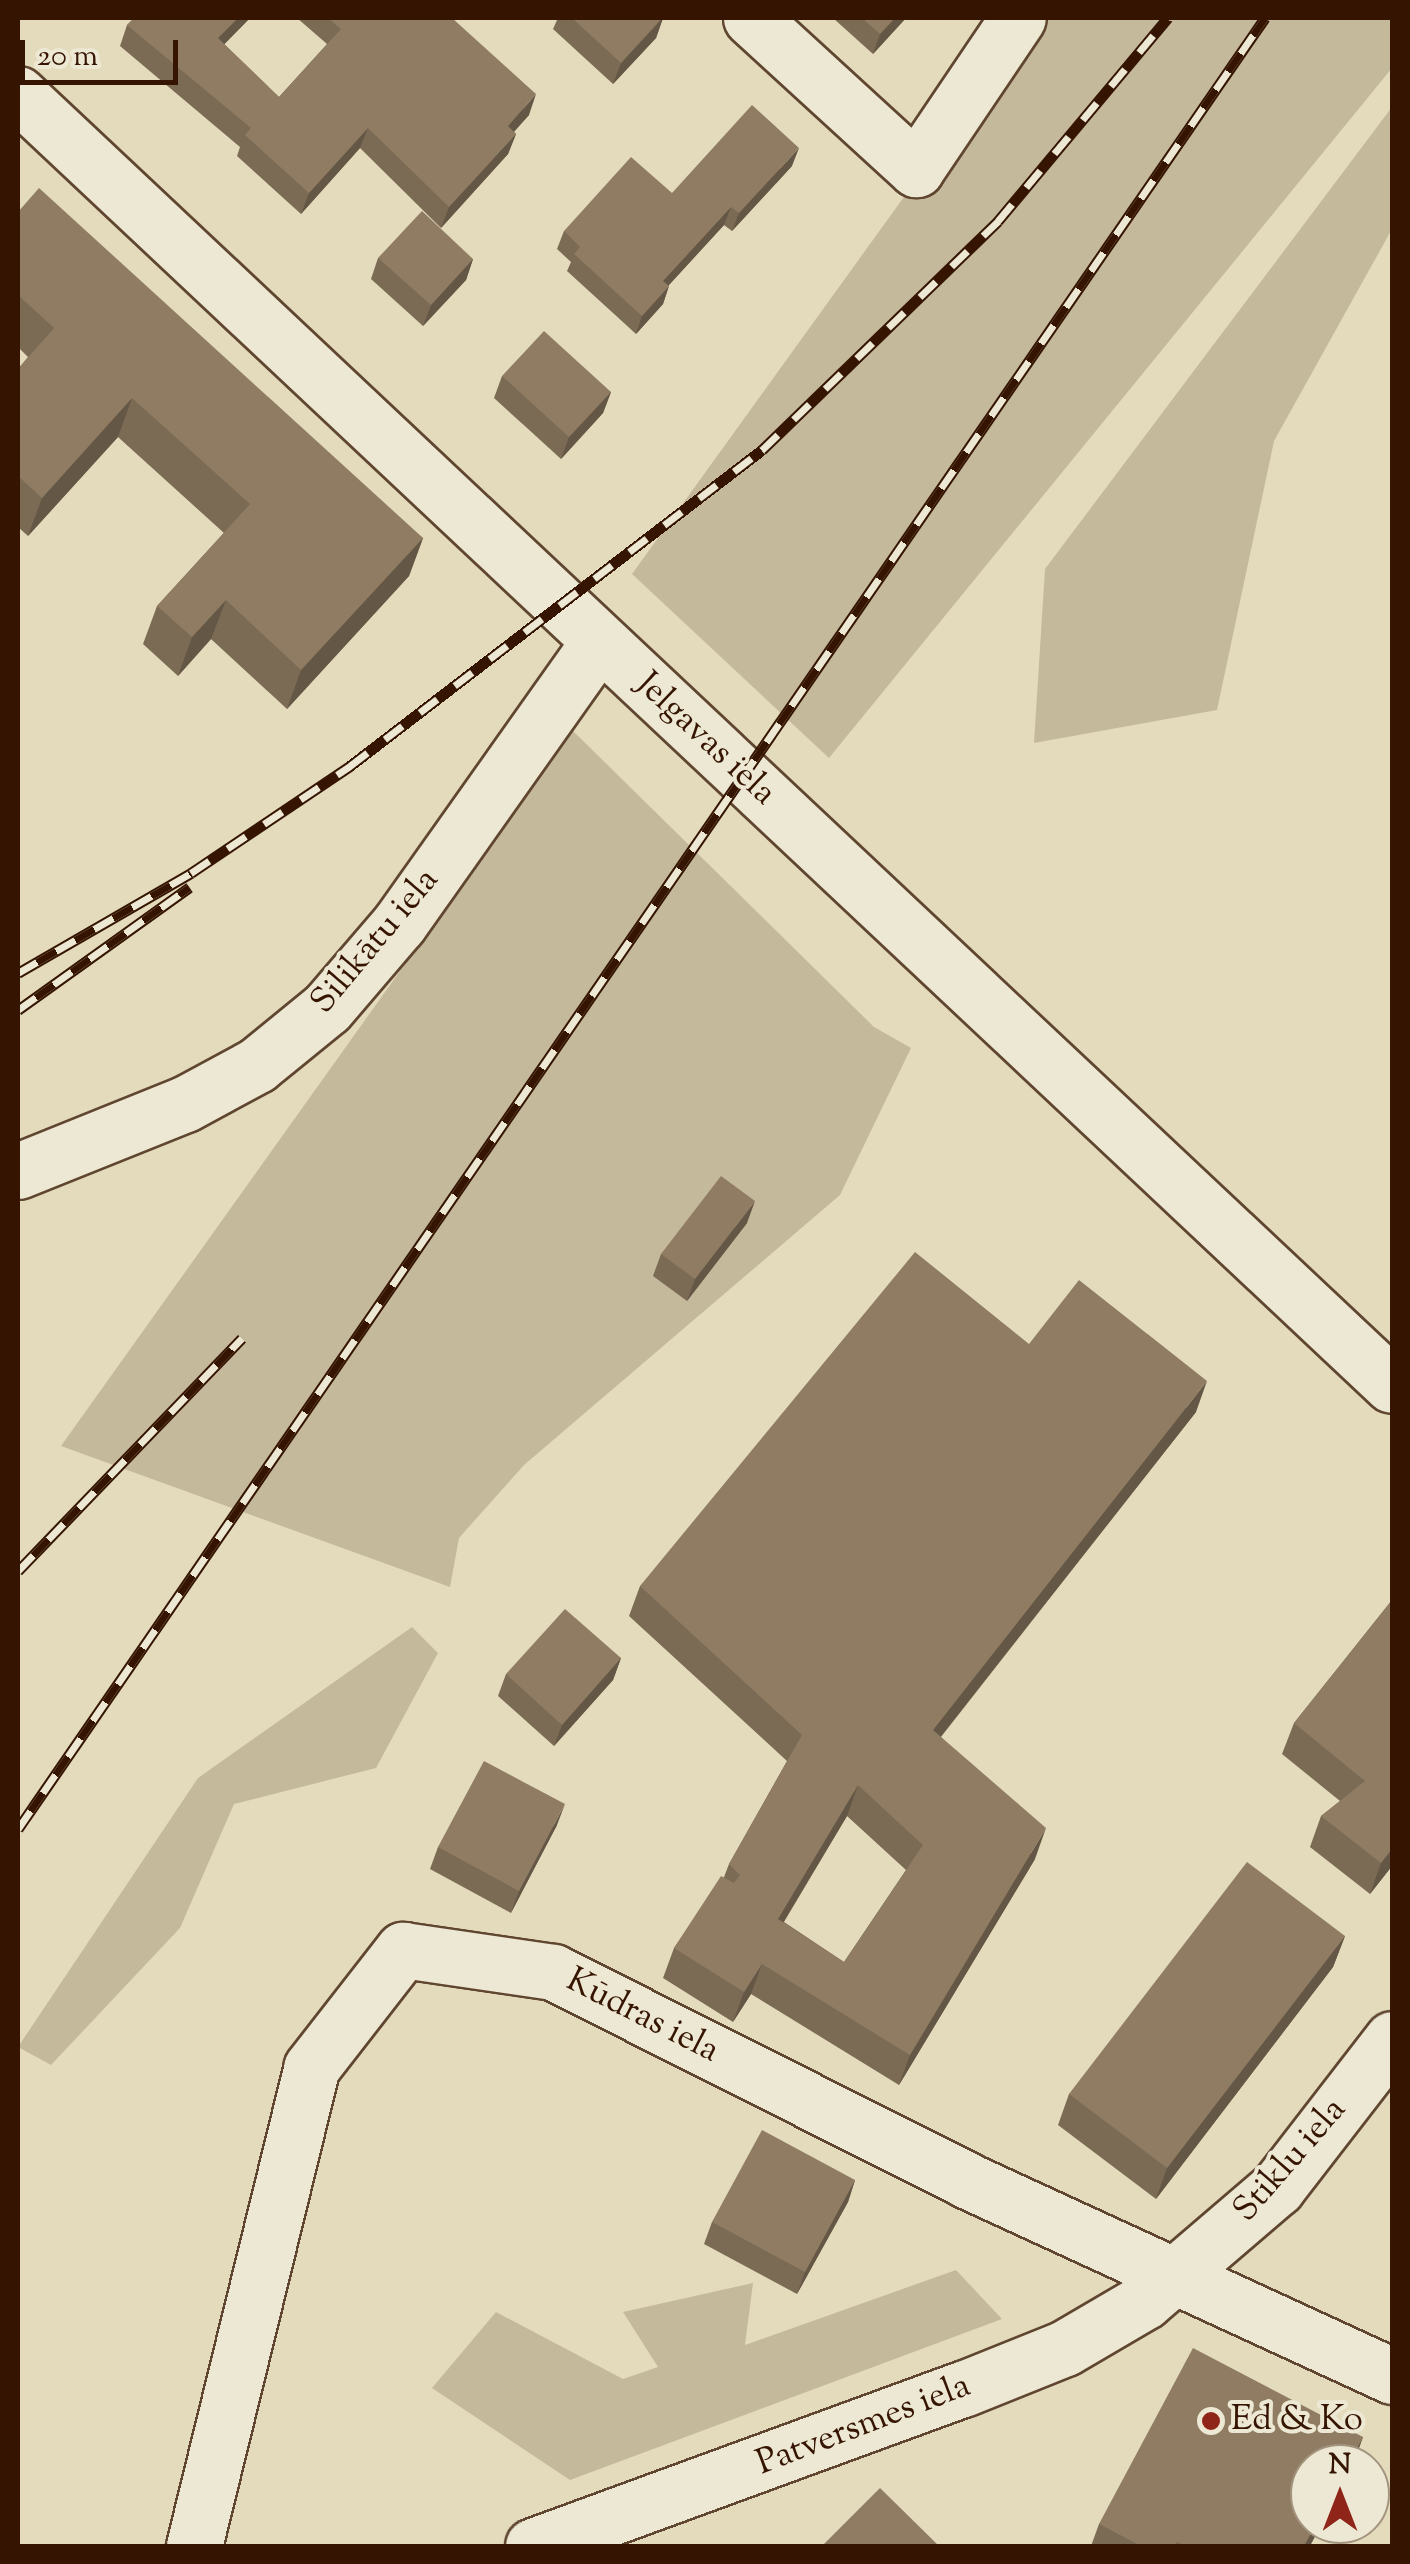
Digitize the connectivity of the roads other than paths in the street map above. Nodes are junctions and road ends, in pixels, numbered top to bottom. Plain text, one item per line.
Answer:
1 (751, 18) edge
2 (1018, 18) edge
3 (18, 94) edge
4 (599, 642) junction
5 (18, 1171) edge
6 (1392, 1385) edge
7 (1392, 2039) edge
8 (1180, 2275) junction
9 (1392, 2376) edge
10 (194, 2546) edge
11 (533, 2546) edge

1 - 2 street
3 - 4 street, Jelgavas iela
4 - 5 street, Silikātu iela
4 - 6 street, Jelgavas iela
7 - 8 street, Stiklu iela
8 - 9 street, Kūdras iela
8 - 10 street, Kūdras iela
8 - 11 street, Patversmes iela

